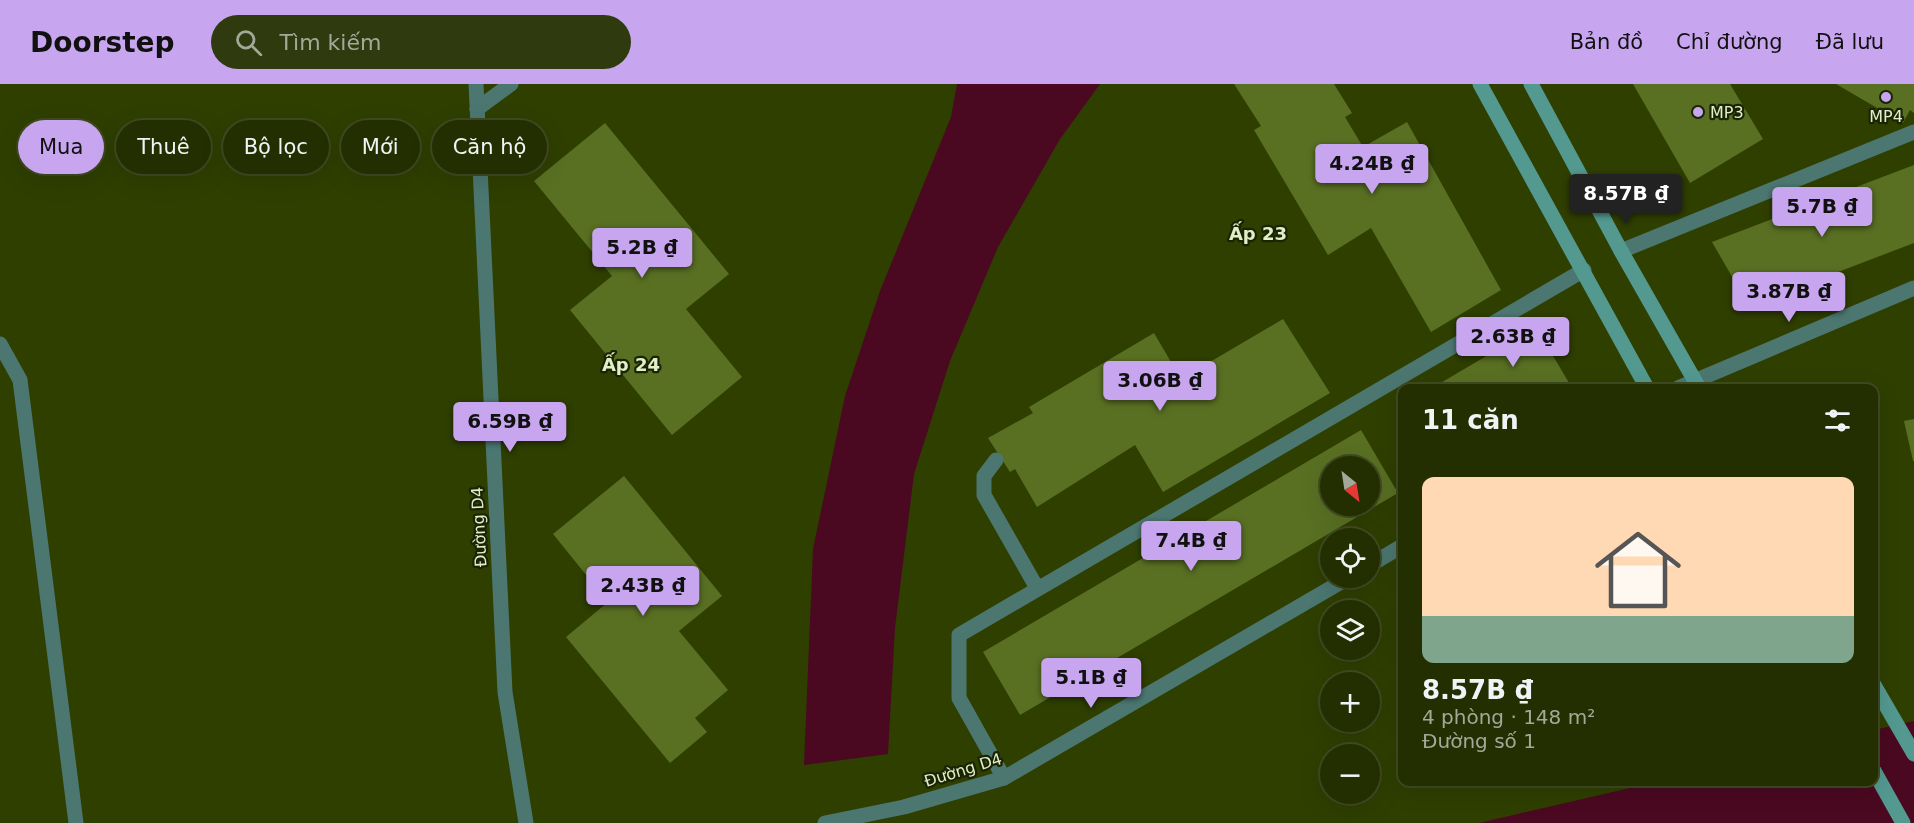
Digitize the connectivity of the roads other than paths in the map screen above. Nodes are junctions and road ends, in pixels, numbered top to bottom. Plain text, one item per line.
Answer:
1 (476, 84) edge
2 (511, 84) edge
3 (1480, 84) edge
4 (1531, 84) edge
5 (477, 109) junction
6 (1914, 132) edge
7 (1621, 251) junction
8 (1584, 270) junction
9 (1914, 288) edge
10 (0, 344) edge
11 (1645, 384) edge
12 (1696, 384) edge
13 (1699, 384) edge
14 (996, 460) dead end
15 (1398, 548) edge
16 (1380, 559) edge
17 (1036, 588) junction
18 (1331, 588) edge
19 (1878, 692) edge
20 (1914, 754) edge
21 (1004, 778) junction
22 (1878, 778) edge
23 (76, 823) edge
24 (526, 823) edge
25 (825, 823) edge
26 (1903, 823) edge

1 - 5 street, Đường D4
2 - 5 street
3 - 8 street
4 - 7 street
5 - 24 street, Đường D4
6 - 7 street
7 - 12 street
8 - 11 street
8 - 17 street
9 - 13 street
10 - 23 street
14 - 17 street
15 - 16 street
17 - 21 street
18 - 21 street, Đường D4
19 - 20 street
21 - 25 street, Đường D4
22 - 26 street

